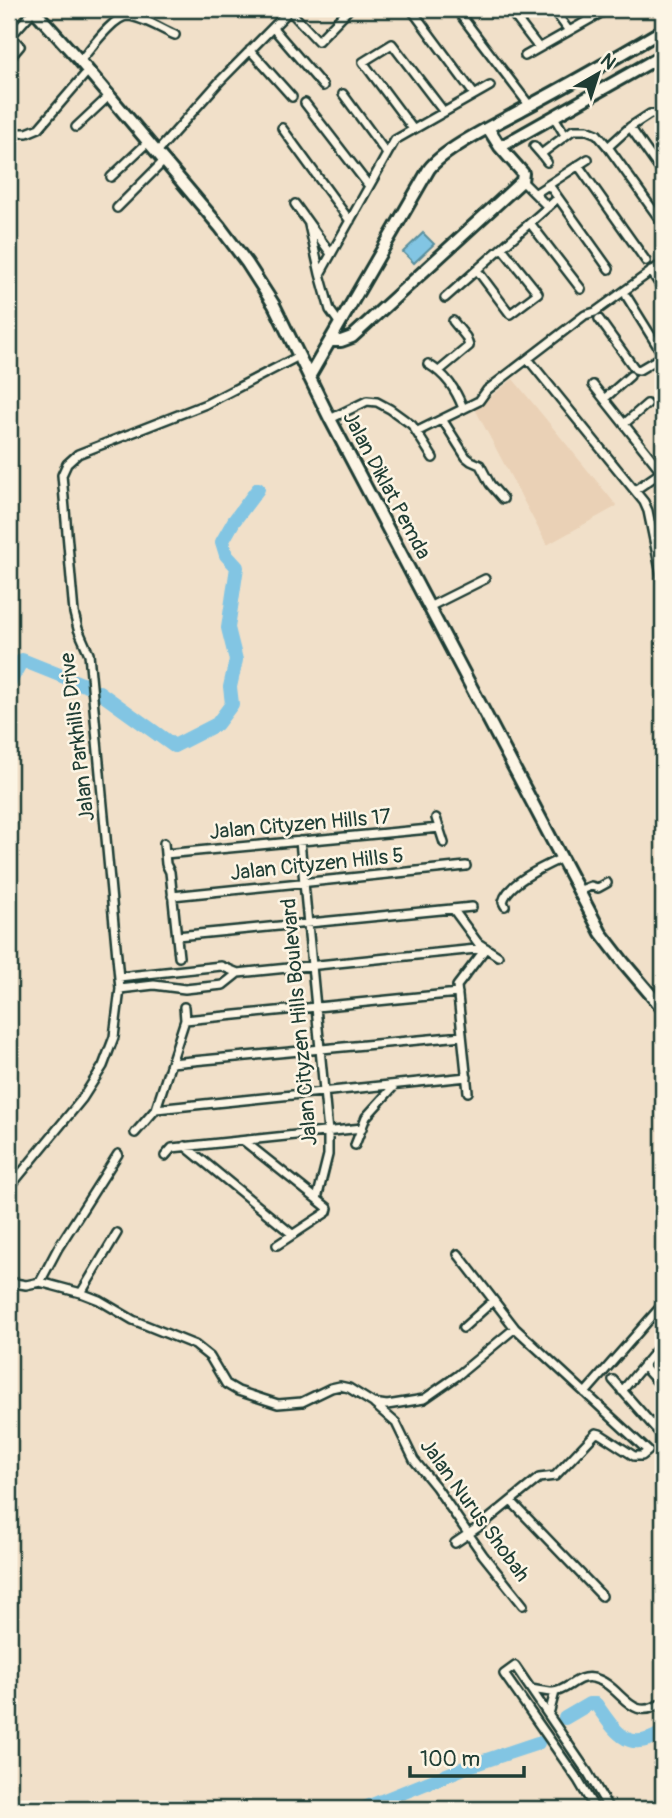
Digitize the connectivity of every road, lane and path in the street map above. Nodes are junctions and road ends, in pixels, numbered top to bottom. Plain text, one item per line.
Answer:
1 (349, 9) edge
2 (411, 9) edge
3 (456, 9) edge
4 (509, 9) edge
5 (553, 9) edge
6 (33, 10) edge
7 (288, 10) edge
8 (601, 10) edge
9 (273, 28) junction
10 (663, 30) edge
11 (569, 31) junction
12 (174, 35) dead end
13 (539, 48) junction
14 (250, 50) junction
15 (663, 55) edge
16 (525, 56) dead end
17 (9, 59) edge
18 (80, 61) junction
19 (88, 71) junction
20 (323, 86) dead end
21 (490, 86) dead end
22 (342, 94) dead end
23 (474, 94) junction
24 (109, 96) junction
25 (292, 97) dead end
26 (305, 103) dead end
27 (530, 106) junction
28 (444, 112) junction
29 (554, 117) junction
30 (663, 119) edge
31 (76, 127) dead end
32 (631, 127) junction
33 (282, 128) dead end
34 (413, 129) junction
35 (490, 130) junction
36 (9, 133) edge
37 (565, 135) junction
38 (148, 142) junction
39 (499, 146) junction
40 (534, 146) dead end
41 (608, 147) junction
42 (387, 154) junction
43 (541, 154) junction
44 (161, 156) junction
45 (588, 159) dead end
46 (547, 162) dead end
47 (578, 165) junction
48 (663, 174) edge
49 (111, 177) dead end
50 (522, 181) junction
51 (549, 185) junction
52 (369, 186) junction
53 (536, 194) junction
54 (558, 198) junction
55 (295, 204) dead end
56 (548, 207) junction
57 (117, 208) dead end
58 (308, 221) junction
59 (350, 221) junction
60 (530, 223) junction
61 (663, 224) edge
62 (502, 248) junction
63 (331, 254) junction
64 (646, 261) dead end
65 (663, 264) edge
66 (477, 270) junction
67 (609, 270) dead end
68 (651, 271) junction
69 (320, 274) junction
70 (581, 289) dead end
71 (663, 290) edge
72 (627, 297) dead end
73 (445, 298) dead end
74 (598, 319) dead end
75 (453, 321) dead end
76 (340, 324) junction
77 (330, 341) junction
78 (663, 355) edge
79 (299, 356) junction
80 (528, 359) junction
81 (428, 364) dead end
82 (439, 371) junction
83 (630, 376) dead end
84 (309, 377) junction
85 (593, 385) dead end
86 (604, 399) junction
87 (647, 404) dead end
88 (463, 408) junction
89 (330, 419) junction
90 (442, 419) junction
91 (624, 424) junction
92 (418, 431) junction
93 (433, 458) dead end
94 (663, 471) edge
95 (635, 490) junction
96 (503, 499) dead end
97 (485, 579) dead end
98 (663, 584) edge
99 (429, 607) junction
100 (436, 818) dead end
101 (440, 828) junction
102 (300, 841) junction
103 (164, 843) dead end
104 (444, 843) dead end
105 (165, 854) junction
106 (562, 858) junction
107 (466, 866) dead end
108 (304, 883) junction
109 (607, 883) dead end
110 (578, 891) junction
111 (172, 896) junction
112 (505, 906) dead end
113 (472, 907) dead end
114 (453, 909) junction
115 (308, 923) junction
116 (177, 936) junction
117 (486, 948) junction
118 (498, 956) dead end
119 (178, 957) dead end
120 (312, 965) junction
121 (238, 972) junction
122 (119, 977) junction
123 (120, 989) junction
124 (458, 993) junction
125 (659, 997) edge
126 (184, 1007) dead end
127 (316, 1007) junction
128 (663, 1009) edge
129 (185, 1020) junction
130 (462, 1036) junction
131 (320, 1049) junction
132 (171, 1063) junction
133 (467, 1077) junction
134 (395, 1084) junction
135 (325, 1092) junction
136 (468, 1093) dead end
137 (156, 1109) junction
138 (362, 1128) junction
139 (328, 1132) junction
140 (135, 1133) dead end
141 (243, 1140) junction
142 (355, 1145) dead end
143 (185, 1146) junction
144 (118, 1154) dead end
145 (165, 1156) dead end
146 (9, 1188) edge
147 (317, 1199) junction
148 (117, 1233) dead end
149 (292, 1234) junction
150 (277, 1245) dead end
151 (458, 1254) dead end
152 (9, 1282) edge
153 (40, 1282) junction
154 (81, 1293) junction
155 (493, 1301) junction
156 (663, 1304) edge
157 (463, 1328) dead end
158 (515, 1328) junction
159 (663, 1342) edge
160 (643, 1366) junction
161 (612, 1380) dead end
162 (663, 1388) edge
163 (622, 1391) junction
164 (585, 1393) junction
165 (373, 1404) junction
166 (663, 1437) edge
167 (511, 1501) junction
168 (469, 1535) junction
169 (455, 1543) dead end
170 (602, 1596) dead end
171 (523, 1605) dead end
172 (531, 1689) junction
173 (555, 1692) junction
174 (663, 1702) edge
175 (549, 1714) junction
176 (595, 1809) edge
177 (609, 1809) edge

1 - 7 street
2 - 23 street
3 - 27 street
4 - 13 street
5 - 11 street
6 - 17 street
6 - 18 street, Jalan Diklat Pemda
7 - 9 street
8 - 11 street
9 - 14 street
9 - 20 street
10 - 27 street
11 - 13 street
12 - 18 street
13 - 16 street
14 - 25 street
14 - 44 street
15 - 29 street
18 - 19 street, Jalan Diklat Pemda
19 - 24 street, Jalan Diklat Pemda
19 - 36 street
21 - 23 street
22 - 42 street
23 - 28 street
24 - 31 street
24 - 38 street, Jalan Diklat Pemda
26 - 52 street
27 - 35 street
28 - 34 street
28 - 34 street
29 - 37 street
29 - 39 street
30 - 32 street
32 - 41 street
32 - 48 street
33 - 59 street
34 - 42 street
35 - 39 street
35 - 76 street
37 - 41 street
37 - 43 street
38 - 44 street, Jalan Diklat Pemda
38 - 49 street
39 - 50 street
40 - 43 street
41 - 61 street
42 - 52 street
43 - 46 street
44 - 57 street
44 - 79 street, Jalan Diklat Pemda
45 - 47 street
47 - 51 street
47 - 64 street
50 - 53 street
50 - 77 street
51 - 53 street
51 - 54 street
52 - 59 street
53 - 56 street
54 - 56 street
54 - 67 street
55 - 58 street
56 - 60 street
58 - 63 street
58 - 69 street
59 - 63 street
60 - 62 street
60 - 70 street
62 - 66 street
62 - 66 street
63 - 69 street
65 - 68 street
66 - 73 street
68 - 71 street
68 - 80 street
69 - 76 street
72 - 78 street
74 - 78 street
75 - 82 street
76 - 77 street
77 - 84 street
79 - 84 street, Jalan Diklat Pemda
79 - 122 street, Jalan Parkhills Drive
80 - 88 street
80 - 95 street
81 - 82 street
82 - 88 street
83 - 86 street
84 - 89 street, Jalan Diklat Pemda
85 - 86 street
86 - 91 street
87 - 91 street
88 - 90 street
89 - 92 street
89 - 99 street, Jalan Diklat Pemda
90 - 92 street
90 - 96 street
91 - 94 street
92 - 93 street
94 - 95 street
95 - 98 street
97 - 99 street
99 - 106 street, Jalan Diklat Pemda
100 - 101 street
101 - 102 street, Jalan Cityzen Hills 17
101 - 104 street
102 - 105 street, Jalan Cityzen Hills 17
102 - 108 street, Jalan Cityzen Hills Boulevard
103 - 105 street
105 - 111 street
106 - 110 street, Jalan Diklat Pemda
106 - 112 street
107 - 108 street, Jalan Cityzen Hills 5
108 - 111 street, Jalan Cityzen Hills 5
108 - 115 street, Jalan Cityzen Hills Boulevard
109 - 110 street
110 - 125 street, Jalan Diklat Pemda
111 - 116 street
113 - 114 street
114 - 115 street
114 - 117 street
115 - 116 street
115 - 120 street, Jalan Cityzen Hills Boulevard
116 - 119 street
117 - 118 street
117 - 120 street
117 - 124 street
120 - 121 street
120 - 127 street, Jalan Cityzen Hills Boulevard
121 - 122 street
121 - 123 street
122 - 123 street, Jalan Parkhills Drive
123 - 146 street, Jalan Parkhills Drive
124 - 127 street
124 - 130 street
125 - 128 street, Jalan Diklat Pemda
126 - 129 street
127 - 129 street
127 - 131 street, Jalan Cityzen Hills Boulevard
129 - 132 street
130 - 131 street
130 - 133 street
131 - 132 street
131 - 135 street, Jalan Cityzen Hills Boulevard
132 - 137 street
133 - 134 street
133 - 136 street
134 - 135 street
134 - 138 street
135 - 137 street
135 - 139 street, Jalan Cityzen Hills Boulevard
137 - 140 street
138 - 139 street
138 - 142 street
139 - 141 street
139 - 147 street, Jalan Cityzen Hills Boulevard
141 - 143 street
141 - 147 street
143 - 145 street
143 - 149 street
144 - 153 street
147 - 149 street
148 - 154 street
149 - 150 street
151 - 155 street
152 - 153 street, Jalan Nurus Shobah
153 - 154 street, Jalan Nurus Shobah
154 - 165 street, Jalan Nurus Shobah
155 - 157 street
155 - 158 street
156 - 164 street
158 - 164 street
158 - 165 street
159 - 160 street
160 - 162 street
160 - 163 street
161 - 163 street
163 - 166 street
164 - 167 street
165 - 168 street, Jalan Nurus Shobah
167 - 168 street
167 - 170 street
168 - 169 street
168 - 171 street, Jalan Nurus Shobah
172 - 173 street
172 - 175 street
172 - 176 street
173 - 174 street
173 - 175 street
175 - 177 street

